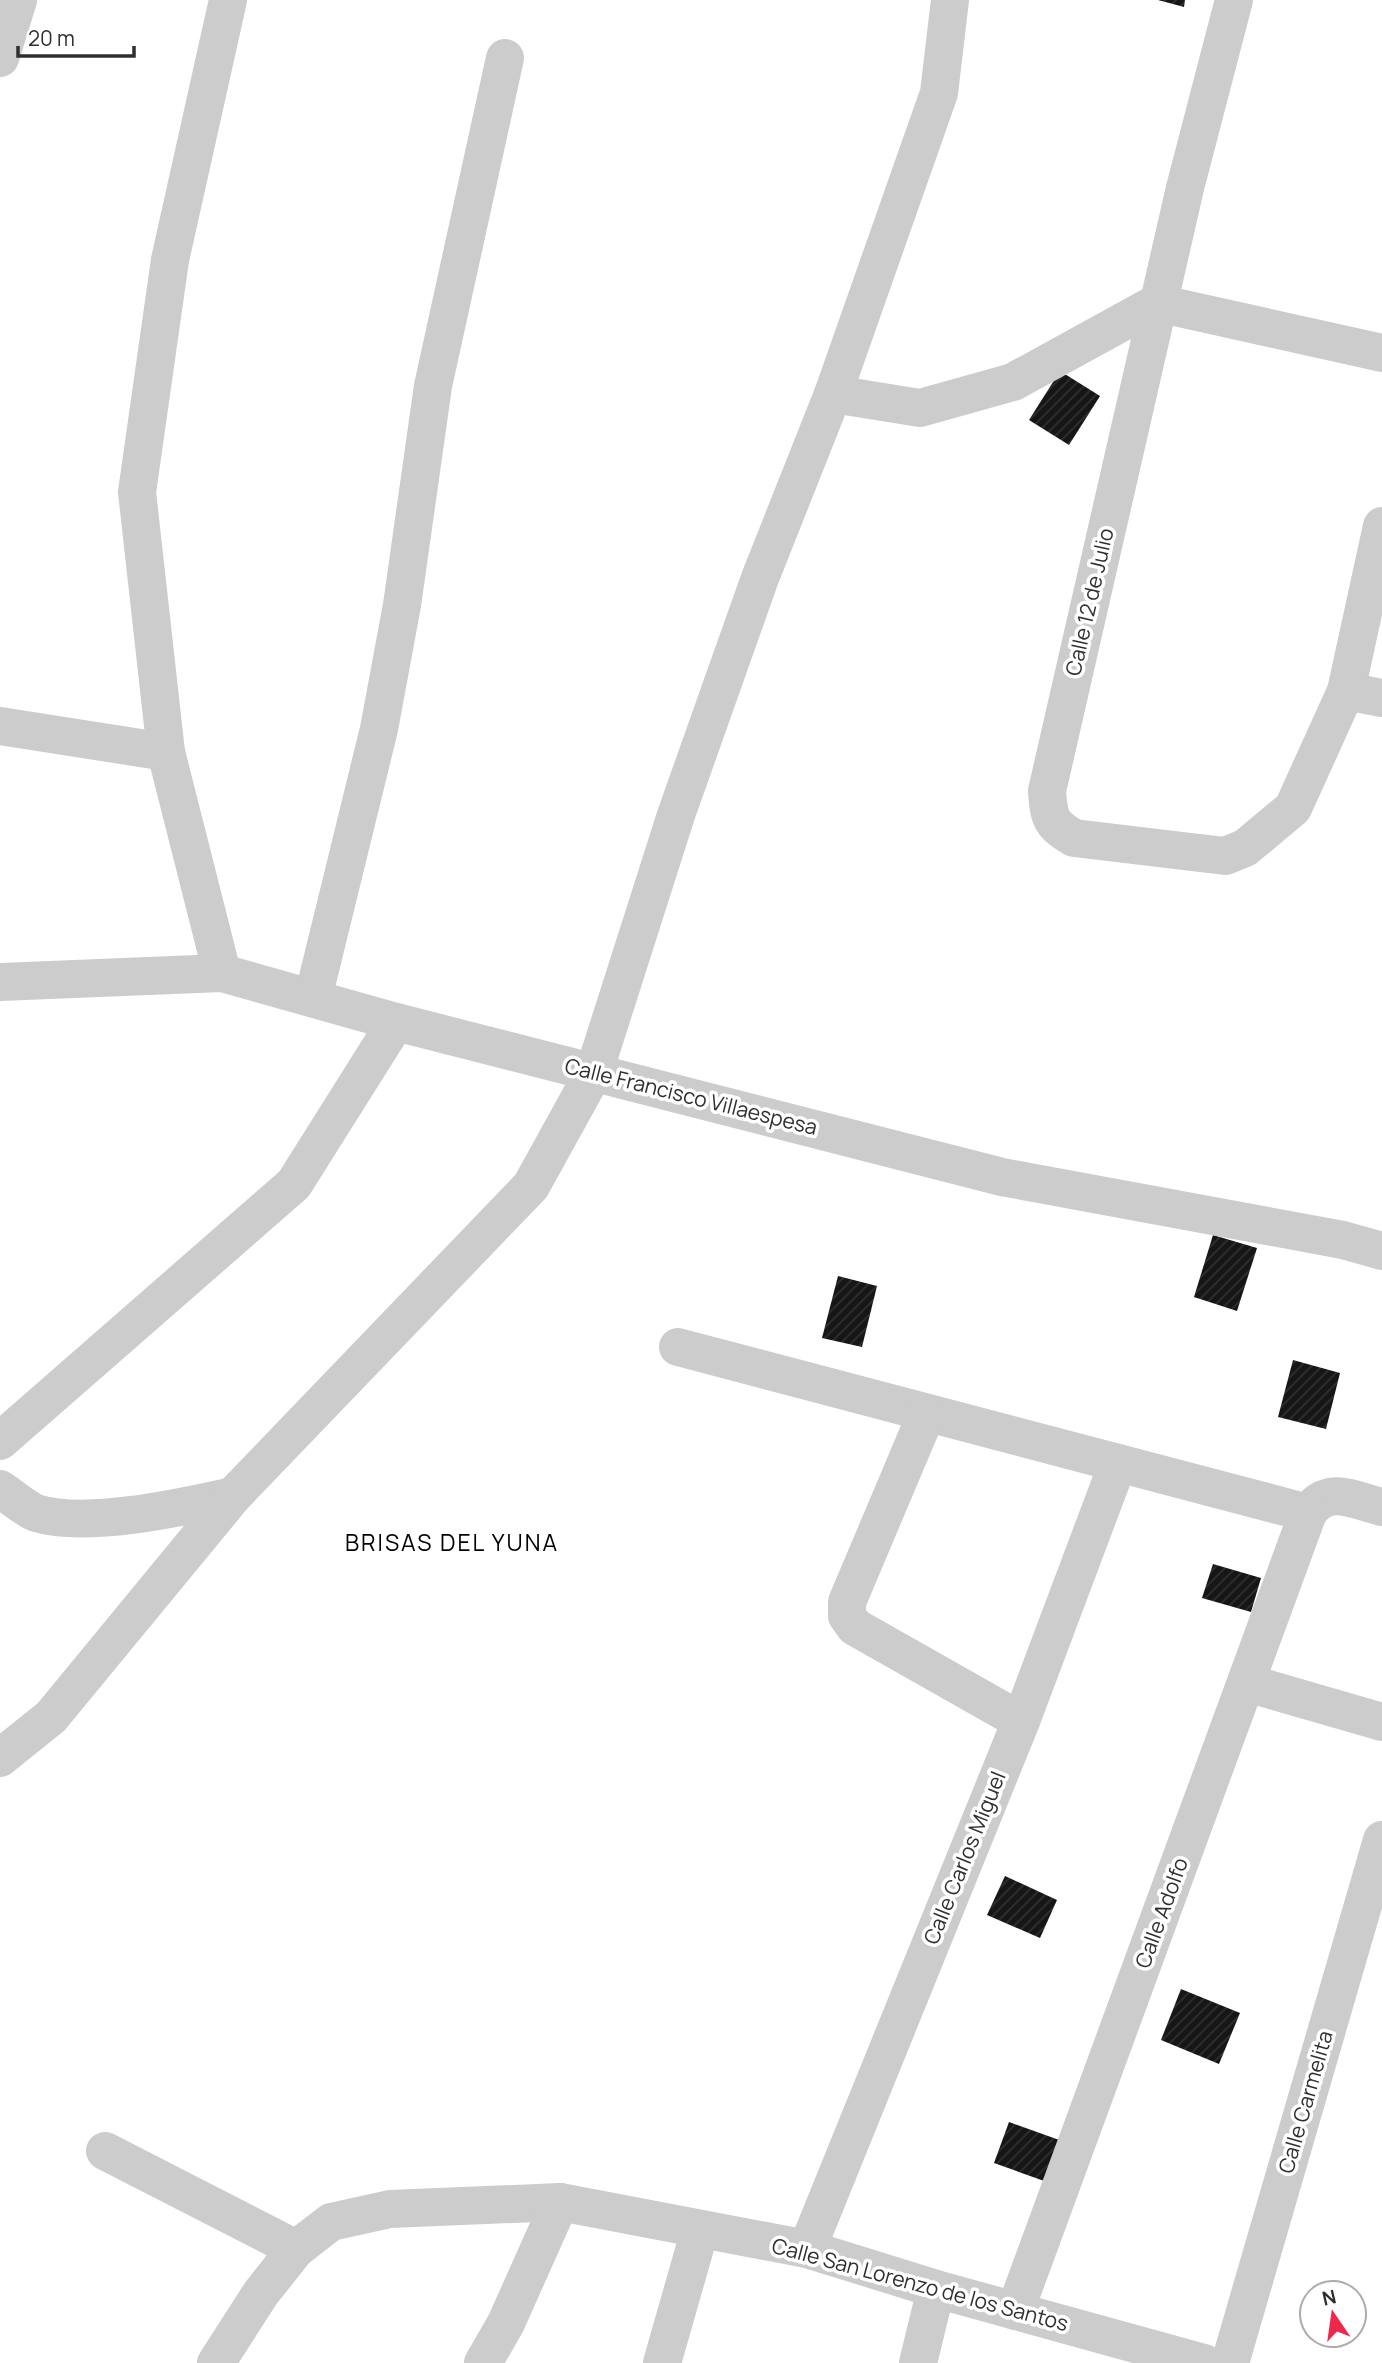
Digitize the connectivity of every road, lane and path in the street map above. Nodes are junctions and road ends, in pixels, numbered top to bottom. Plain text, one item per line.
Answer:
1 (18, 0) edge
2 (228, 0) edge
3 (950, 0) edge
4 (1234, 0) edge
5 (0, 58) edge
6 (505, 58) dead end
7 (1157, 303) junction
8 (1382, 353) edge
9 (832, 394) junction
10 (1382, 526) edge
11 (1364, 694) edge
12 (0, 726) edge
13 (166, 752) junction
14 (222, 973) junction
15 (0, 982) edge
16 (313, 998) junction
17 (396, 1022) junction
18 (594, 1072) junction
19 (1382, 1251) edge
20 (678, 1347) dead end
21 (926, 1415) junction
22 (0, 1441) edge
23 (1118, 1463) junction
24 (0, 1489) edge
25 (233, 1496) junction
26 (1382, 1507) edge
27 (1308, 1513) junction
28 (1247, 1683) junction
29 (1021, 1721) junction
30 (1382, 1722) edge
31 (0, 1758) edge
32 (1382, 1840) edge
33 (106, 2151) dead end
34 (560, 2202) junction
35 (700, 2230) junction
36 (296, 2249) junction
37 (807, 2249) junction
38 (936, 2289) junction
39 (1015, 2311) junction
40 (1180, 2360) edge
41 (216, 2363) edge
42 (483, 2363) edge
43 (662, 2363) edge
44 (918, 2363) edge
45 (1230, 2363) edge

1 - 5 street
2 - 13 street
3 - 9 street
4 - 7 street, Calle 12 de Julio
6 - 16 street
7 - 8 street
7 - 9 street
7 - 11 street, Calle 12 de Julio
9 - 18 street
10 - 11 street, Calle 12 de Julio
12 - 13 street
13 - 14 street
14 - 15 street, Calle Francisco Villaespesa
14 - 16 street, Calle Francisco Villaespesa
16 - 17 street, Calle Francisco Villaespesa
17 - 18 street, Calle Francisco Villaespesa
17 - 22 street
18 - 19 street, Calle Francisco Villaespesa
18 - 25 street
20 - 21 street
21 - 23 street
21 - 29 street
23 - 27 street
23 - 29 street, Calle Carlos Miguel
24 - 25 street
25 - 31 street
26 - 27 street
27 - 28 street, Calle Adolfo
28 - 30 street
28 - 39 street, Calle Adolfo
29 - 37 street, Calle Carlos Miguel
32 - 45 street, Calle Carmelita
33 - 36 street
34 - 35 street, Calle San Lorenzo de los Santos
34 - 36 street, Calle San Lorenzo de los Santos
34 - 42 street
35 - 37 street, Calle San Lorenzo de los Santos
35 - 43 street
36 - 41 street, Calle San Lorenzo de los Santos
37 - 38 street, Calle San Lorenzo de los Santos
38 - 39 street, Calle San Lorenzo de los Santos
38 - 44 street
39 - 40 street, Calle San Lorenzo de los Santos

